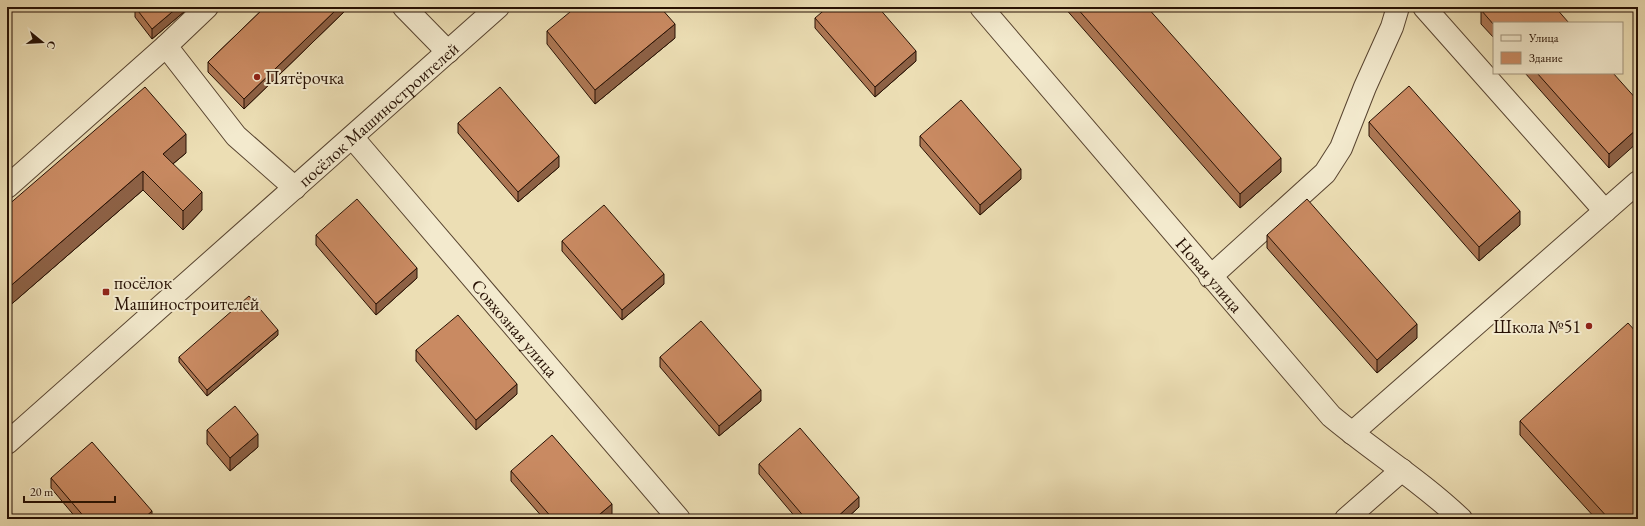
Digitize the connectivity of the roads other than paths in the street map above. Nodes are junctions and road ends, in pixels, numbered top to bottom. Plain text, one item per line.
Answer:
1 (208, 7) edge
2 (404, 7) edge
3 (498, 7) edge
4 (981, 7) edge
5 (1398, 7) edge
6 (1424, 7) edge
7 (166, 46) junction
8 (448, 52) junction
9 (352, 137) junction
10 (1638, 182) edge
11 (7, 187) edge
12 (295, 188) junction
13 (1605, 211) junction
14 (1210, 277) junction
15 (1352, 434) junction
16 (7, 443) edge
17 (1402, 470) junction
18 (679, 519) edge
19 (1346, 519) edge
20 (1461, 519) edge

1 - 7 street
2 - 8 street
3 - 8 street, посёлок Машиностроителей
4 - 14 street, Новая улица
5 - 14 street
6 - 13 street
7 - 11 street
7 - 12 street
8 - 9 street, посёлок Машиностроителей
9 - 12 street, посёлок Машиностроителей
9 - 18 street, Совхозная улица
10 - 13 street
12 - 16 street, посёлок Машиностроителей
13 - 15 street
14 - 15 street, Новая улица
15 - 17 street, Новая улица
17 - 19 street
17 - 20 street, Новая улица

